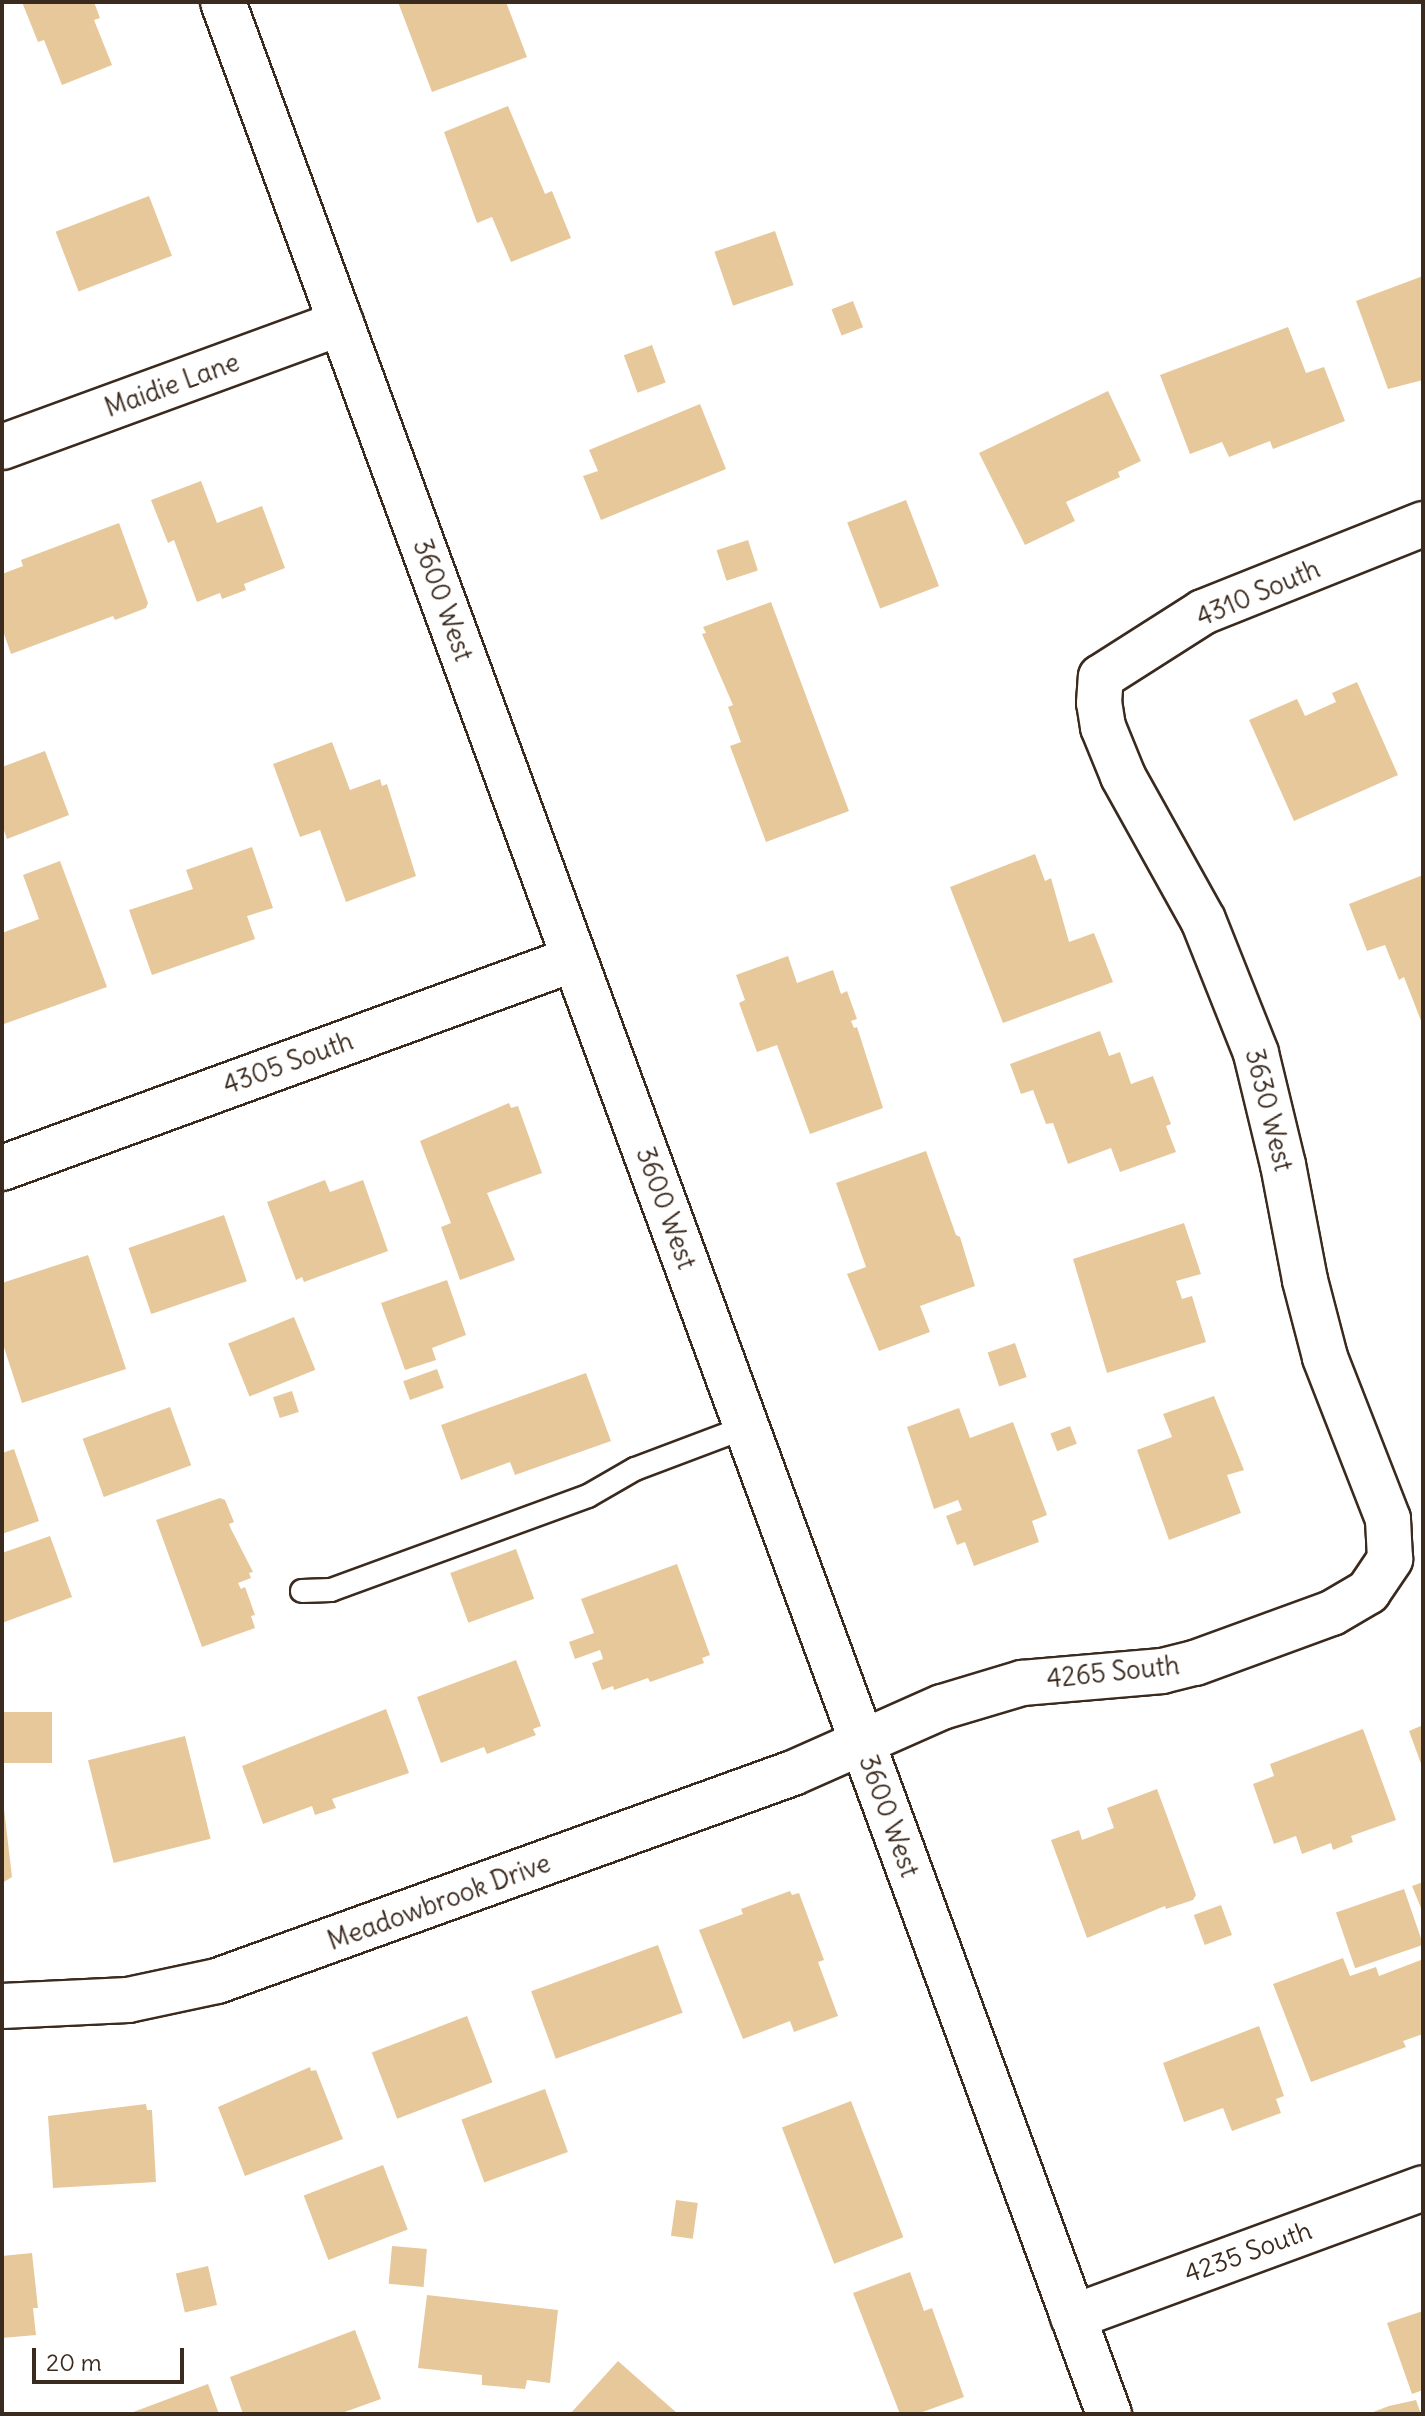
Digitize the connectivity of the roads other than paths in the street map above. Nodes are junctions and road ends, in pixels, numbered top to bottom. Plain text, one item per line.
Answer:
1 (223, 2) edge
2 (341, 323) junction
3 (2, 447) edge
4 (1423, 524) edge
5 (1101, 677) joint
6 (574, 959) junction
7 (2, 1168) edge
8 (746, 1427) junction
9 (1390, 1559) joint
10 (302, 1591) dead end
11 (862, 1743) junction
12 (2, 2006) edge
13 (1423, 2188) edge
14 (1073, 2317) junction
15 (1109, 2414) edge

1 - 2 street, 3600 West
2 - 3 street, Maidie Lane
2 - 6 street, 3600 West
4 - 5 street, 4310 South
5 - 9 street, 3630 West
6 - 7 street, 4305 South
6 - 8 street, 3600 West
8 - 10 lane
8 - 11 street, 3600 West
9 - 11 street, 4265 South
11 - 12 street, Meadowbrook Drive
11 - 14 street, 3600 West
13 - 14 street, 4235 South
14 - 15 street, 3600 West

